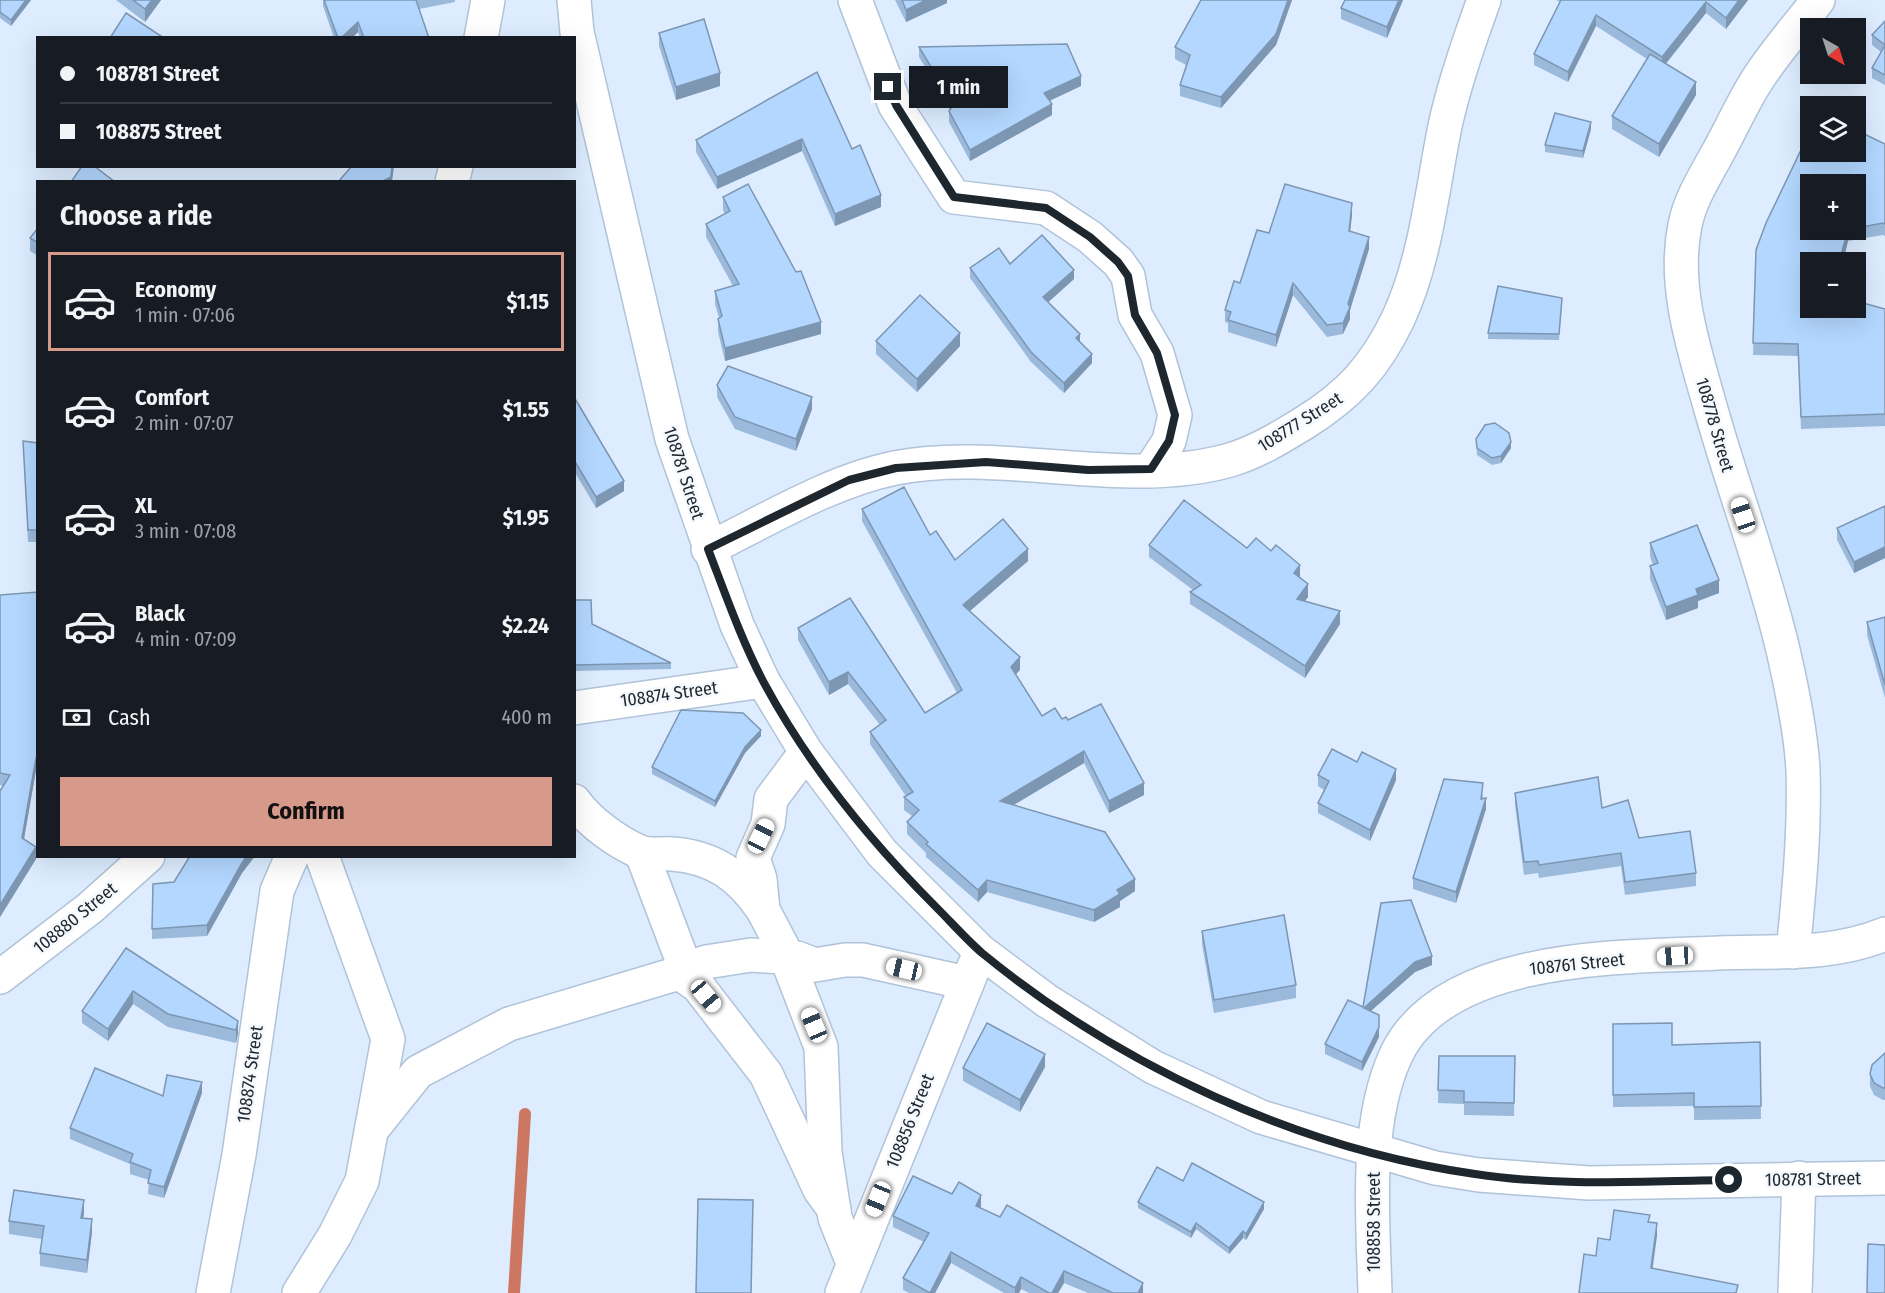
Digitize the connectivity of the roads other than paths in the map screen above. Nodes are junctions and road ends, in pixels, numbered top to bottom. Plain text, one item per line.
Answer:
1 (488, 0) edge
2 (574, 0) edge
3 (855, 0) edge
4 (1484, 0) edge
5 (1818, 0) edge
6 (481, 36) edge
7 (1151, 469) junction
8 (708, 549) junction
9 (763, 681) junction
10 (576, 708) edge
11 (806, 752) junction
12 (576, 803) edge
13 (642, 854) junction
14 (146, 858) edge
15 (291, 858) edge
16 (323, 858) edge
17 (764, 909) junction
18 (1885, 934) edge
19 (980, 951) junction
20 (1793, 952) junction
21 (786, 959) junction
22 (683, 972) junction
23 (0, 977) edge
24 (967, 983) junction
25 (371, 1131) junction
26 (1374, 1152) junction
27 (1799, 1178) junction
28 (1885, 1178) edge
29 (834, 1209) junction
30 (853, 1263) junction
31 (213, 1293) edge
32 (299, 1293) edge
33 (842, 1293) edge
34 (1375, 1293) edge
35 (1795, 1293) edge

1 - 6 street
2 - 8 street, 108781 Street
3 - 7 street
4 - 7 street, 108777 Street
5 - 20 street, 108778 Street
7 - 8 street, 108777 Street
8 - 9 street, 108781 Street
9 - 10 street, 108874 Street
9 - 11 street, 108781 Street
11 - 17 street
11 - 19 street, 108781 Street
12 - 13 street
13 - 17 street
13 - 22 street
14 - 23 street, 108880 Street
15 - 31 street, 108874 Street
16 - 25 street
17 - 21 street
18 - 20 street, 108761 Street
19 - 24 street, 108856 Street
19 - 26 street, 108781 Street
20 - 26 street, 108761 Street
21 - 22 street
21 - 24 street
21 - 29 street
22 - 25 street
22 - 29 street
24 - 30 street, 108856 Street
25 - 32 street
26 - 27 street, 108781 Street
26 - 34 street, 108858 Street
27 - 28 street, 108781 Street
27 - 35 street
29 - 30 street
30 - 33 street, 108856 Street

